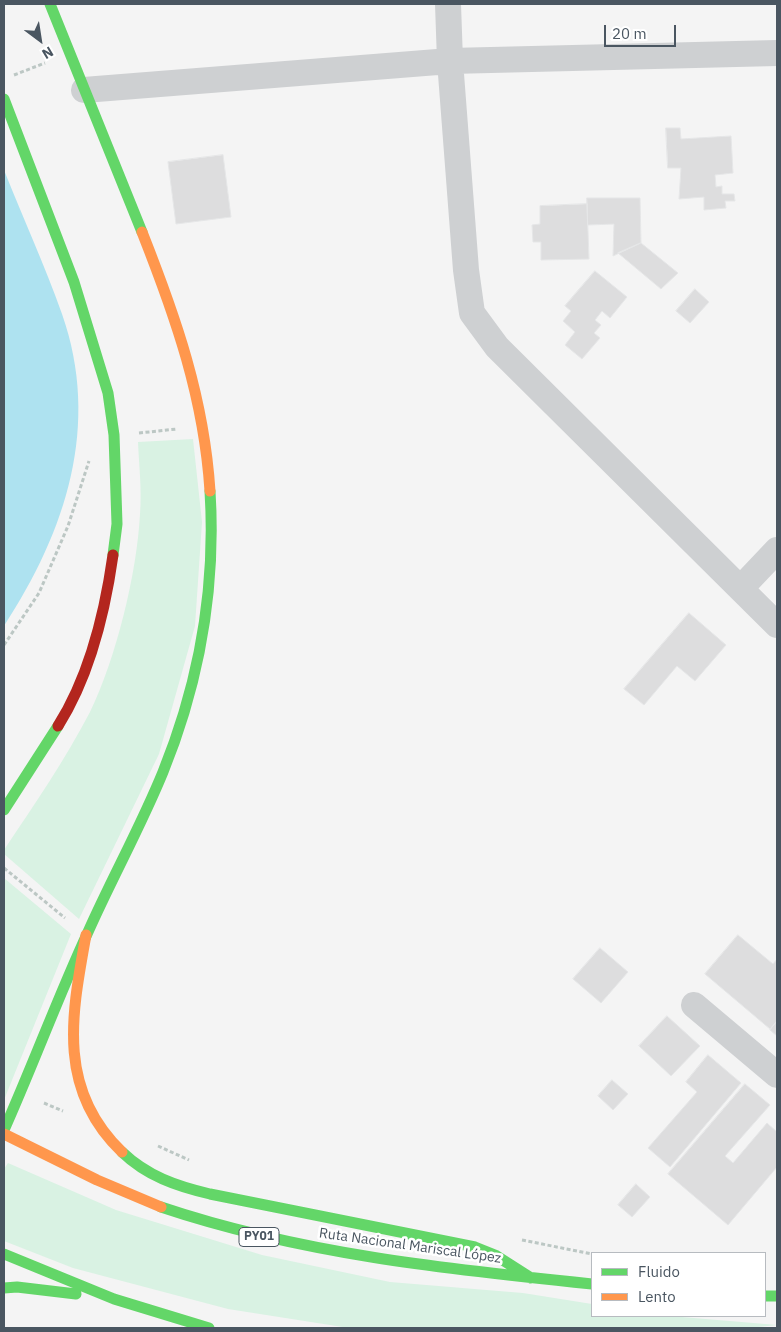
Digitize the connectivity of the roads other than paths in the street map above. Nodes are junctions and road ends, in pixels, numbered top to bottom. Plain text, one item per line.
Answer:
1 (50, 4) edge
2 (448, 4) edge
3 (777, 53) edge
4 (450, 61) junction
5 (84, 90) junction
6 (4, 99) edge
7 (777, 550) edge
8 (741, 588) junction
9 (777, 625) edge
10 (4, 810) edge
11 (86, 935) junction
12 (694, 1006) dead end
13 (777, 1075) edge
14 (4, 1130) edge
15 (4, 1134) edge
16 (4, 1254) edge
17 (531, 1278) junction
18 (591, 1284) edge
19 (4, 1288) edge
20 (114, 1299) junction
21 (209, 1328) edge

1 - 5 main road
2 - 4 street
3 - 4 street
4 - 5 street
4 - 8 street
5 - 11 main road
6 - 10 main road
7 - 8 street
8 - 9 street
11 - 14 main road
11 - 17 main road
12 - 13 street
15 - 17 main road, Ruta Nacional Mariscal López / PY01
16 - 20 main road
17 - 18 main road, Ruta Nacional Mariscal López / PY01
19 - 20 main road
20 - 21 main road

